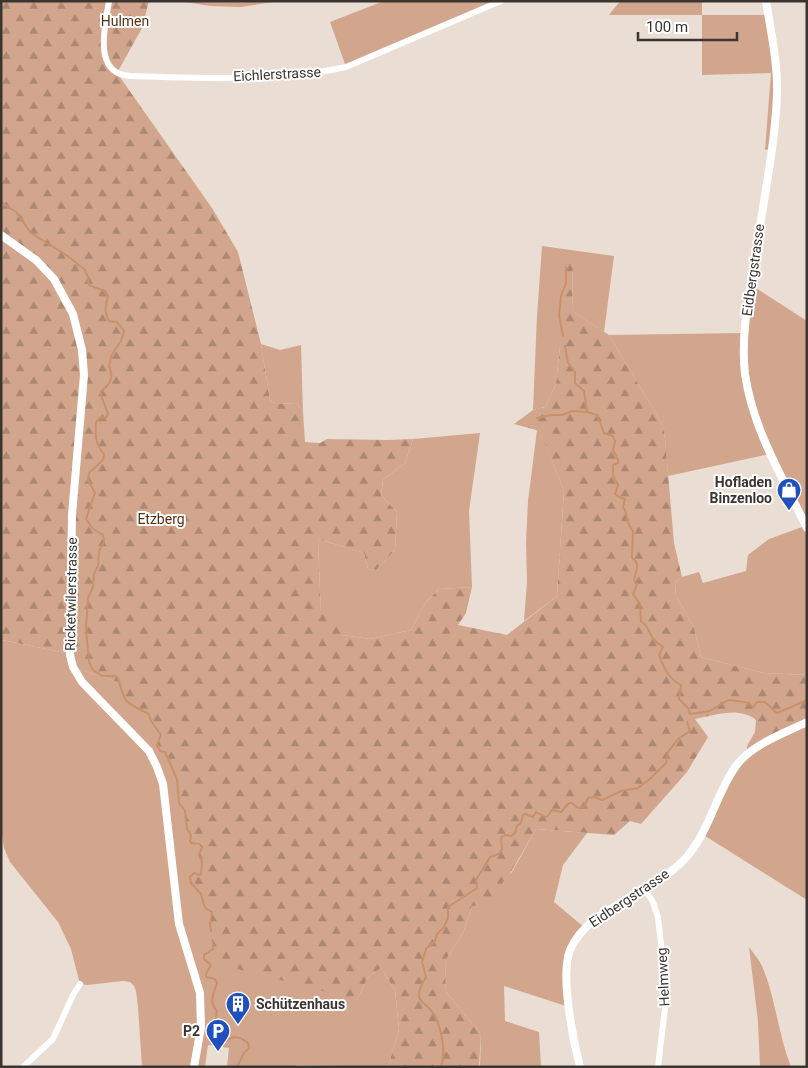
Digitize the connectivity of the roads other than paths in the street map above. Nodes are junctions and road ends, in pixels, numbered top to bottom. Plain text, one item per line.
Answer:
1 (109, 1) edge
2 (501, 1) edge
3 (766, 1) edge
4 (1, 235) edge
5 (807, 528) edge
6 (807, 722) edge
7 (646, 889) junction
8 (80, 984) dead end
9 (23, 1067) edge
10 (194, 1067) edge
11 (580, 1067) edge
12 (658, 1067) edge

1 - 2 street, Eichlerstrasse
3 - 5 street, Eidbergstrasse
4 - 10 street, Ricketwilerstrasse
6 - 7 street, Eidbergstrasse
7 - 11 street, Eidbergstrasse
7 - 12 street, Helmweg
8 - 9 street

